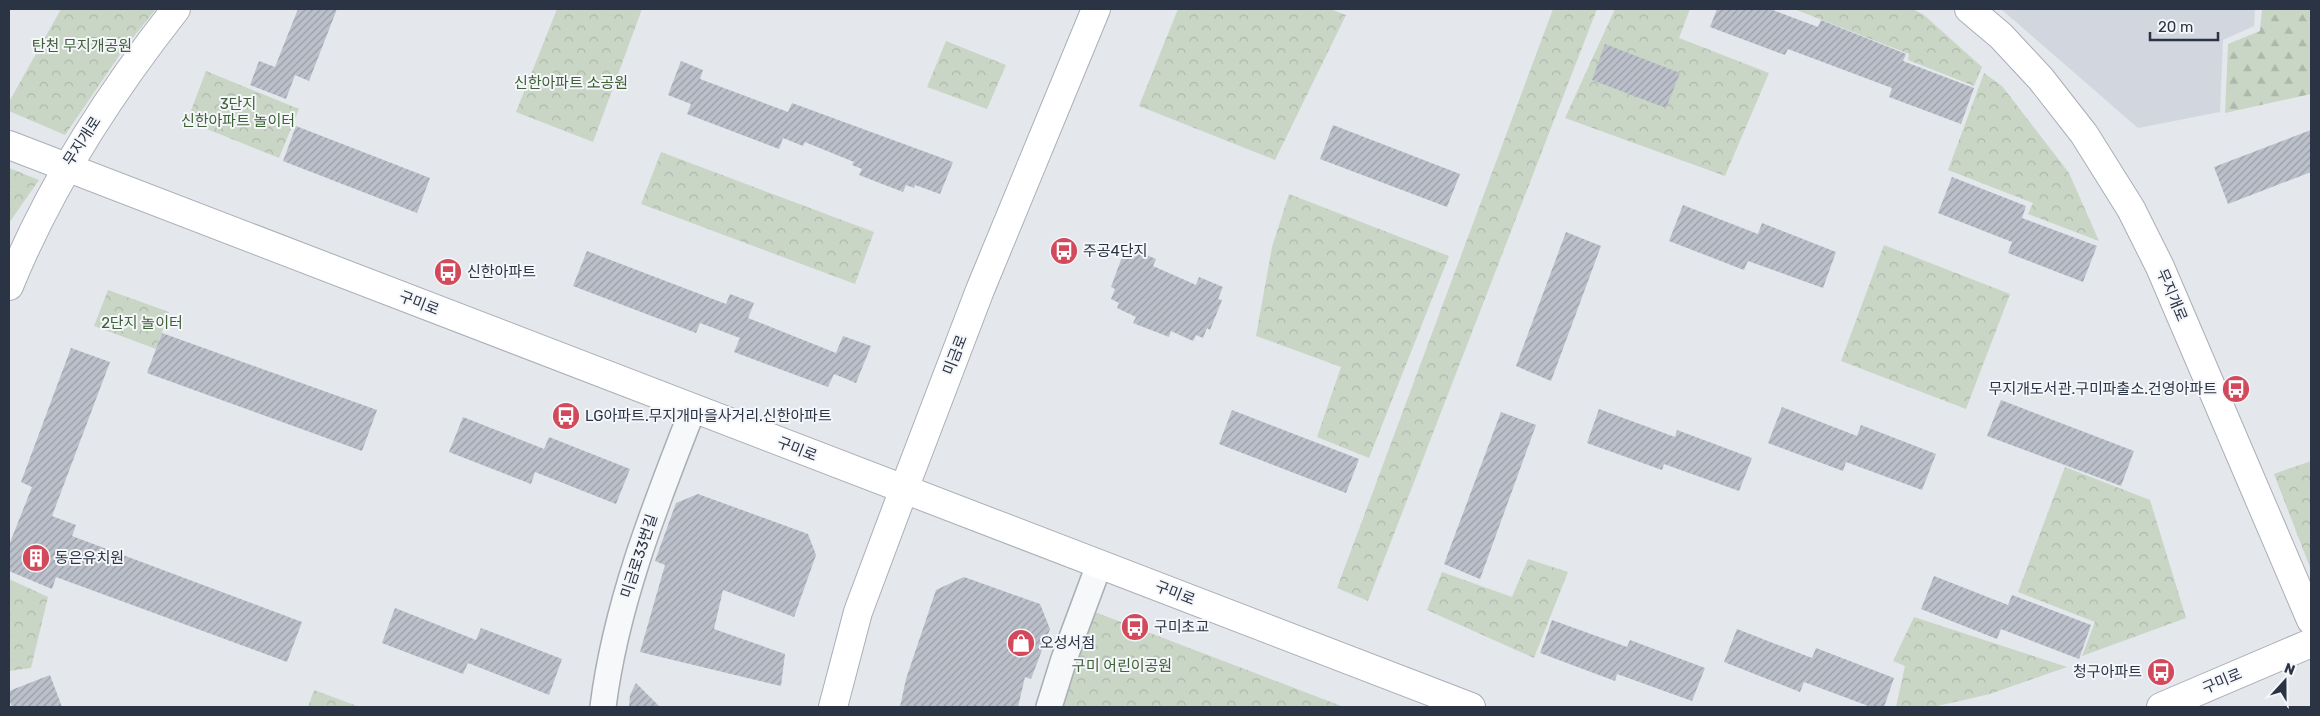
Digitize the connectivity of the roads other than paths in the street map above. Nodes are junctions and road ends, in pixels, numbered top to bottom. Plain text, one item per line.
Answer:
1 (176, 9) edge
2 (1096, 9) edge
3 (1969, 9) edge
4 (10, 146) edge
5 (66, 167) junction
6 (9, 286) edge
7 (693, 409) junction
8 (904, 489) junction
9 (1099, 565) junction
10 (2311, 620) edge
11 (2311, 644) edge
12 (603, 707) edge
13 (833, 707) edge
14 (1049, 707) edge
15 (1470, 707) edge
16 (2161, 707) edge

1 - 5 street, 무지개로
2 - 8 street, 미금로
3 - 10 street, 무지개로
4 - 5 street, 구미로
5 - 6 street, 무지개로
5 - 7 street, 구미로
7 - 8 street, 구미로
7 - 12 street, 미금로33번길
8 - 9 street, 구미로
8 - 13 street, 미금로
9 - 14 street
9 - 15 street, 구미로
11 - 16 street, 구미로

